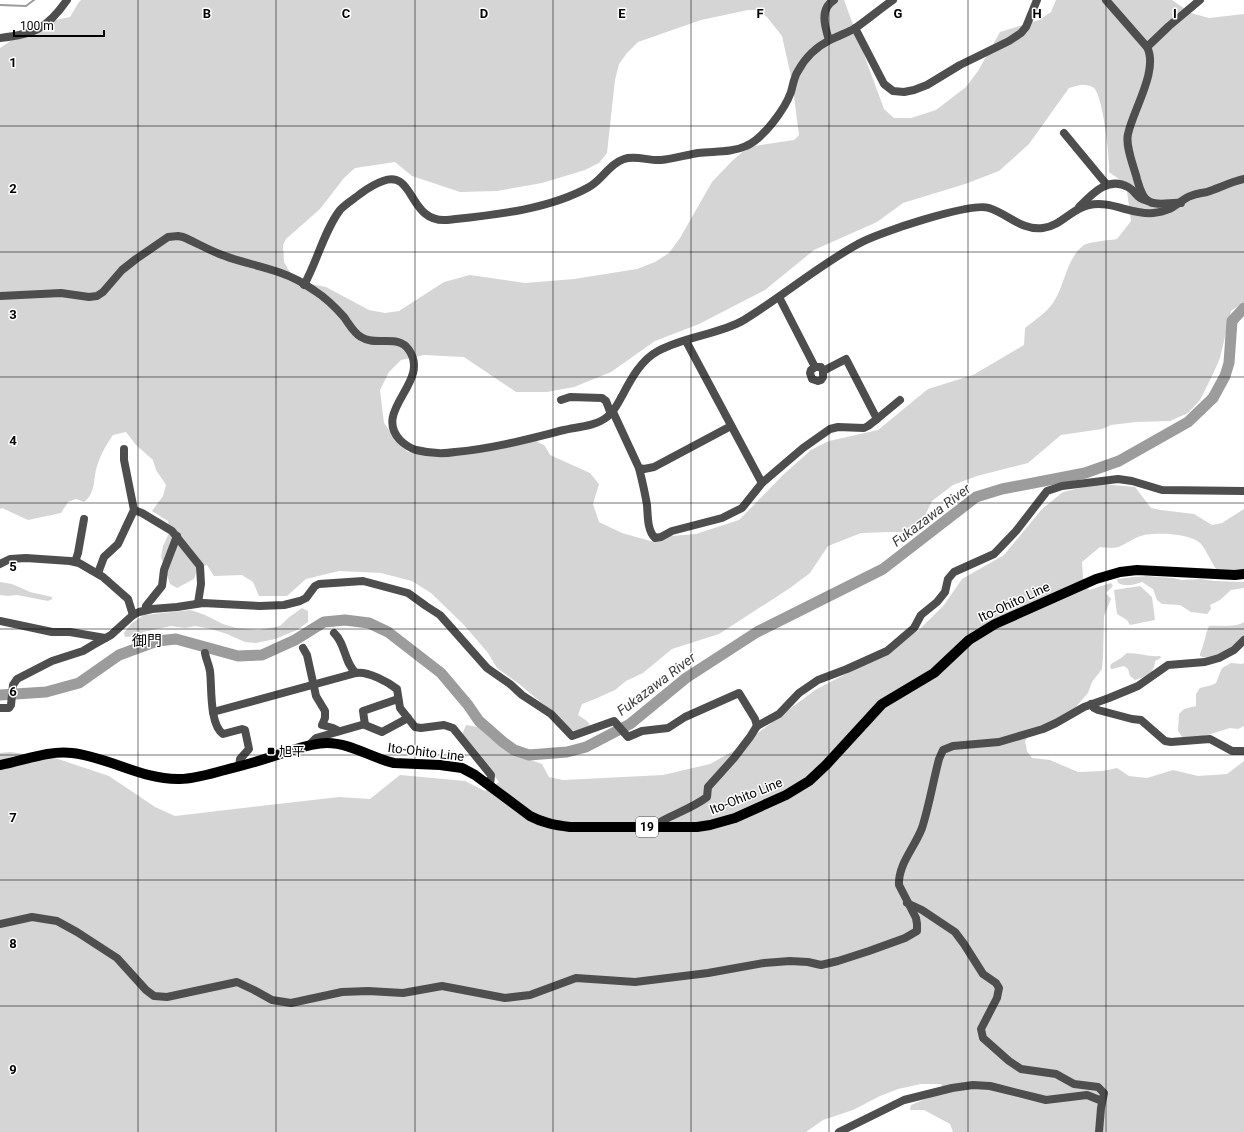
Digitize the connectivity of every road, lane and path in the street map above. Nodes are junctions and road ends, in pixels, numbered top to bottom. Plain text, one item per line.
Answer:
1 (67, 0) edge
2 (834, 0) edge
3 (893, 0) edge
4 (1037, 0) edge
5 (1106, 0) edge
6 (1200, 0) edge
7 (855, 28) junction
8 (0, 38) edge
9 (829, 40) junction
10 (1147, 47) junction
11 (1064, 133) dead end
12 (1244, 179) edge
13 (1107, 185) junction
14 (1148, 201) junction
15 (1181, 203) junction
16 (1078, 207) junction
17 (304, 284) junction
18 (0, 296) edge
19 (779, 297) junction
20 (686, 341) junction
21 (816, 367) junction
22 (823, 371) junction
23 (561, 400) dead end
24 (900, 400) dead end
25 (612, 413) junction
26 (877, 419) junction
27 (731, 426) junction
28 (124, 449) dead end
29 (639, 468) junction
30 (762, 483) junction
31 (1244, 491) edge
32 (134, 510) junction
33 (84, 519) dead end
34 (177, 536) junction
35 (75, 562) junction
36 (0, 564) edge
37 (98, 574) junction
38 (1244, 574) edge
39 (128, 599) junction
40 (198, 603) junction
41 (148, 608) junction
42 (133, 615) junction
43 (0, 621) edge
44 (334, 633) dead end
45 (105, 638) junction
46 (1244, 640) edge
47 (303, 648) dead end
48 (205, 653) dead end
49 (356, 673) junction
50 (314, 685) junction
51 (398, 699) junction
52 (1091, 704) junction
53 (0, 708) edge
54 (214, 712) junction
55 (408, 718) junction
56 (365, 724) junction
57 (757, 726) junction
58 (339, 731) junction
59 (308, 746) junction
60 (1244, 751) edge
61 (0, 765) edge
62 (239, 766) junction
63 (490, 786) junction
64 (652, 827) junction
65 (907, 903) junction
66 (0, 924) edge
67 (1102, 1101) junction
68 (839, 1132) edge
69 (1099, 1132) edge

1 - 8 street
2 - 9 street
3 - 7 street
4 - 7 street
5 - 10 street
6 - 10 street
7 - 9 street
9 - 17 street
10 - 14 street
11 - 13 street
12 - 15 street
13 - 14 street
13 - 16 street
14 - 15 street
15 - 16 street
16 - 19 street
17 - 18 street
17 - 25 street
19 - 20 street
19 - 21 street
20 - 25 street
20 - 27 street
21 - 22 street
21 - 22 street
22 - 26 street
23 - 25 street
24 - 26 street
25 - 29 street
26 - 30 street
27 - 29 street
27 - 30 street
28 - 32 street
29 - 30 street
31 - 57 street
32 - 34 street
32 - 37 street
33 - 35 street
34 - 40 street
34 - 41 street
35 - 36 street
35 - 37 street
37 - 39 street
38 - 64 main road, Ito-Ohito Line / 19
39 - 41 street
39 - 42 street
40 - 41 street
40 - 57 street
41 - 42 street
42 - 45 street
43 - 45 street
44 - 49 street
45 - 53 street
46 - 52 street
47 - 50 street
48 - 54 street
49 - 50 street
49 - 51 street
50 - 54 street
50 - 58 street
51 - 55 street
51 - 56 street
52 - 60 street
52 - 65 street
54 - 62 street
55 - 56 street
55 - 63 street
56 - 58 street
57 - 64 street
58 - 59 street
59 - 62 main road, Ito-Ohito Line / 19
59 - 63 main road, Ito-Ohito Line / 19
61 - 62 main road, Ito-Ohito Line / 19
63 - 64 main road, Ito-Ohito Line / 19
65 - 66 street
65 - 67 street
67 - 68 street
67 - 69 street

